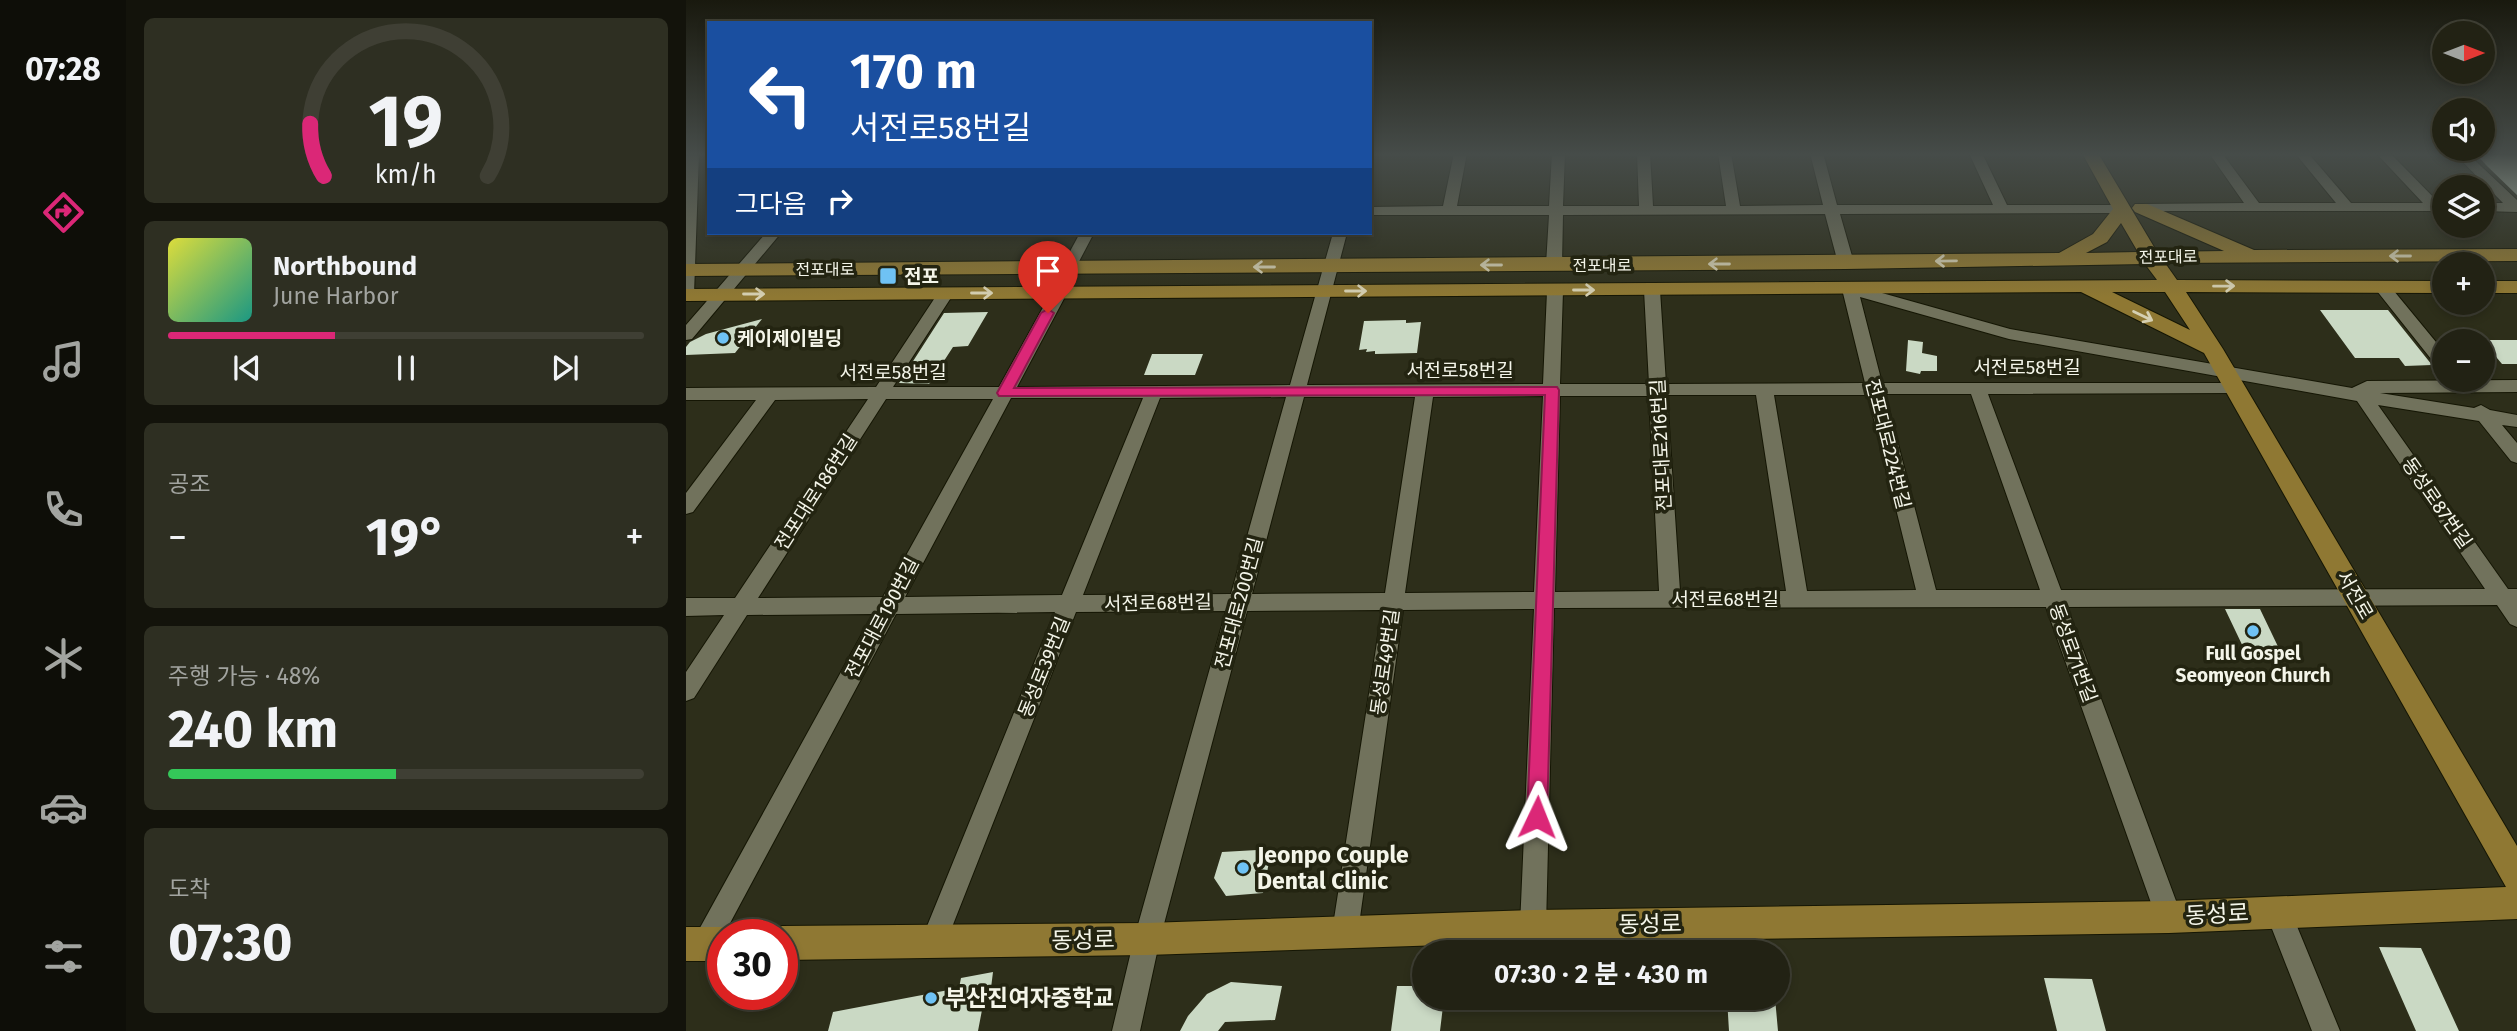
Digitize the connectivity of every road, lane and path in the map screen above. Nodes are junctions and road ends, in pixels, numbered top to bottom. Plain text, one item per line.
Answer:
1 (690, 201) edge
2 (1451, 201) edge
3 (1556, 201) edge
4 (1646, 201) edge
5 (1732, 201) edge
6 (1829, 201) edge
7 (1998, 201) edge
8 (2126, 201) edge
9 (2128, 201) edge
10 (2250, 201) edge
11 (2342, 201) edge
12 (2495, 207) edge
13 (2131, 208) junction
14 (2255, 208) junction
15 (2348, 208) junction
16 (2432, 208) edge
17 (2517, 208) edge
18 (1831, 209) junction
19 (2002, 209) junction
20 (1556, 210) junction
21 (1646, 210) junction
22 (1734, 210) junction
23 (1372, 211) edge
24 (1449, 211) junction
25 (772, 235) edge
26 (1086, 235) edge
27 (1339, 235) edge
28 (2253, 256) junction
29 (2517, 256) edge
30 (2159, 257) junction
31 (2060, 259) junction
32 (2039, 260) junction
33 (1846, 263) junction
34 (1554, 265) junction
35 (1331, 266) junction
36 (1069, 268) junction
37 (687, 270) edge
38 (742, 270) junction
39 (2082, 286) junction
40 (2177, 286) junction
41 (1943, 287) junction
42 (2432, 287) edge
43 (2495, 287) edge
44 (2517, 287) edge
45 (2383, 288) junction
46 (1850, 289) junction
47 (1555, 290) junction
48 (1652, 290) junction
49 (1324, 292) junction
50 (946, 293) junction
51 (1059, 293) junction
52 (686, 295) edge
53 (721, 295) junction
54 (686, 335) edge
55 (2212, 349) junction
56 (2432, 349) edge
57 (2230, 381) junction
58 (2432, 385) edge
59 (2495, 385) edge
60 (2517, 386) edge
61 (1977, 388) junction
62 (1764, 389) junction
63 (1874, 389) junction
64 (1552, 390) junction
65 (1658, 390) junction
66 (1297, 391) junction
67 (1425, 391) junction
68 (2360, 391) junction
69 (1154, 392) junction
70 (2466, 392) edge
71 (881, 393) junction
72 (1004, 393) junction
73 (686, 394) edge
74 (770, 394) junction
75 (2485, 416) junction
76 (2517, 421) edge
77 (2517, 456) edge
78 (686, 507) edge
79 (2356, 597) junction
80 (2510, 597) edge
81 (1928, 598) junction
82 (2053, 598) junction
83 (1670, 599) junction
84 (1798, 599) junction
85 (1545, 600) junction
86 (1394, 601) junction
87 (1239, 603) junction
88 (1069, 604) junction
89 (889, 605) junction
90 (686, 607) edge
91 (741, 607) junction
92 (2517, 618) edge
93 (686, 691) edge
94 (2517, 876) edge
95 (2517, 904) edge
96 (2278, 911) junction
97 (2169, 917) junction
98 (1533, 926) junction
99 (1345, 932) junction
100 (1147, 939) junction
101 (934, 941) junction
102 (798, 943) edge
103 (705, 944) edge
104 (1126, 1031) edge
105 (2326, 1031) edge

1 - 37 street
2 - 24 street
3 - 20 street
4 - 21 street
5 - 22 street
6 - 18 street
7 - 19 street
8 - 13 main road, 서전로
9 - 13 main road, 서전로
10 - 14 street
11 - 15 street
12 - 17 street
13 - 14 street
13 - 19 street
13 - 28 main road
13 - 30 main road, 서전로
13 - 31 main road
14 - 15 street
15 - 16 street
18 - 19 street
18 - 22 street
18 - 33 street
20 - 21 street
20 - 24 street
20 - 34 street
21 - 22 street
23 - 24 street
25 - 38 street
26 - 36 street
27 - 35 street, 전포대로200번길
29 -> 28 main road, 전포대로
28 - 30 main road, 전포대로
30 - 31 main road, 전포대로
30 - 40 main road, 서전로
31 - 32 main road, 전포대로
32 -> 33 main road, 전포대로
32 - 41 main road
33 -> 34 main road, 전포대로
34 -> 35 main road, 전포대로
35 -> 36 main road, 전포대로
35 - 49 street, 전포대로200번길
36 - 38 main road, 전포대로
37 - 38 main road, 전포대로
37 - 52 street
38 - 53 street
39 - 40 main road, 전포대로
39 - 41 main road, 전포대로
39 -> 55 main road
40 -> 45 main road, 전포대로
40 - 55 main road, 서전로
41 - 46 main road, 전포대로
42 - 45 main road, 전포대로
43 - 44 main road
45 - 56 street
46 - 48 main road, 전포대로
46 - 57 street
46 - 63 street, 전포대로224번길
47 -> 48 main road, 전포대로
49 -> 47 main road, 전포대로
47 - 64 street
48 - 65 street, 전포대로216번길
49 - 51 main road, 전포대로
49 - 66 street, 전포대로200번길
50 -> 51 main road, 전포대로
53 -> 50 main road, 전포대로
50 - 71 street, 전포대로186번길
51 - 72 street, 전포대로190번길
52 - 53 main road, 전포대로
53 - 54 street
55 - 57 main road, 서전로
57 - 61 street, 서전로58번길
57 - 68 street
57 - 79 main road, 서전로
58 - 68 street
59 - 60 street
61 - 63 street, 서전로58번길
61 - 82 street, 동성로71번길
62 - 63 street, 서전로58번길
62 - 65 street, 서전로58번길
62 - 84 street, 서전로68번길
63 - 81 street, 전포대로224번길
64 - 65 street, 서전로58번길
64 - 67 street, 서전로58번길
64 - 85 street
65 - 83 street, 전포대로216번길
66 - 67 street, 서전로58번길
66 - 69 street, 서전로58번길
66 - 87 street, 전포대로200번길
67 - 86 street, 동성로49번길
68 - 75 street
68 - 80 street, 동성로87번길
69 - 72 street, 서전로58번길
69 - 88 street, 동성로39번길
70 - 75 street
71 - 72 street, 서전로58번길
71 - 74 street, 서전로58번길
71 - 91 street, 전포대로186번길
72 - 89 street, 전포대로190번길
73 - 74 street, 서전로58번길
74 - 78 street
75 - 76 street
75 - 77 street
79 - 80 street, 서전로68번길
79 - 82 street, 서전로68번길
79 - 94 main road, 서전로
80 - 92 street, 동성로87번길
81 - 82 street, 서전로68번길
81 - 84 street, 서전로68번길
82 - 97 street, 동성로71번길
83 - 84 street, 서전로68번길
83 - 85 street, 서전로68번길
85 - 86 street, 서전로68번길
85 - 98 street
86 - 87 street, 서전로68번길
86 - 99 street, 동성로49번길
87 - 88 street, 서전로68번길
87 - 100 street, 전포대로200번길
88 - 89 street, 서전로68번길
88 - 101 street, 동성로39번길
89 - 91 street, 서전로68번길
89 - 103 street, 전포대로190번길
90 - 91 street, 서전로68번길
91 - 93 street, 전포대로186번길
95 - 96 main road, 동성로
96 - 97 main road, 동성로
96 - 105 street
97 - 98 main road, 동성로
98 - 99 main road, 동성로
99 - 100 main road, 동성로
100 - 101 main road, 동성로
100 - 104 street, 전포대로200번길
101 - 102 main road, 동성로

